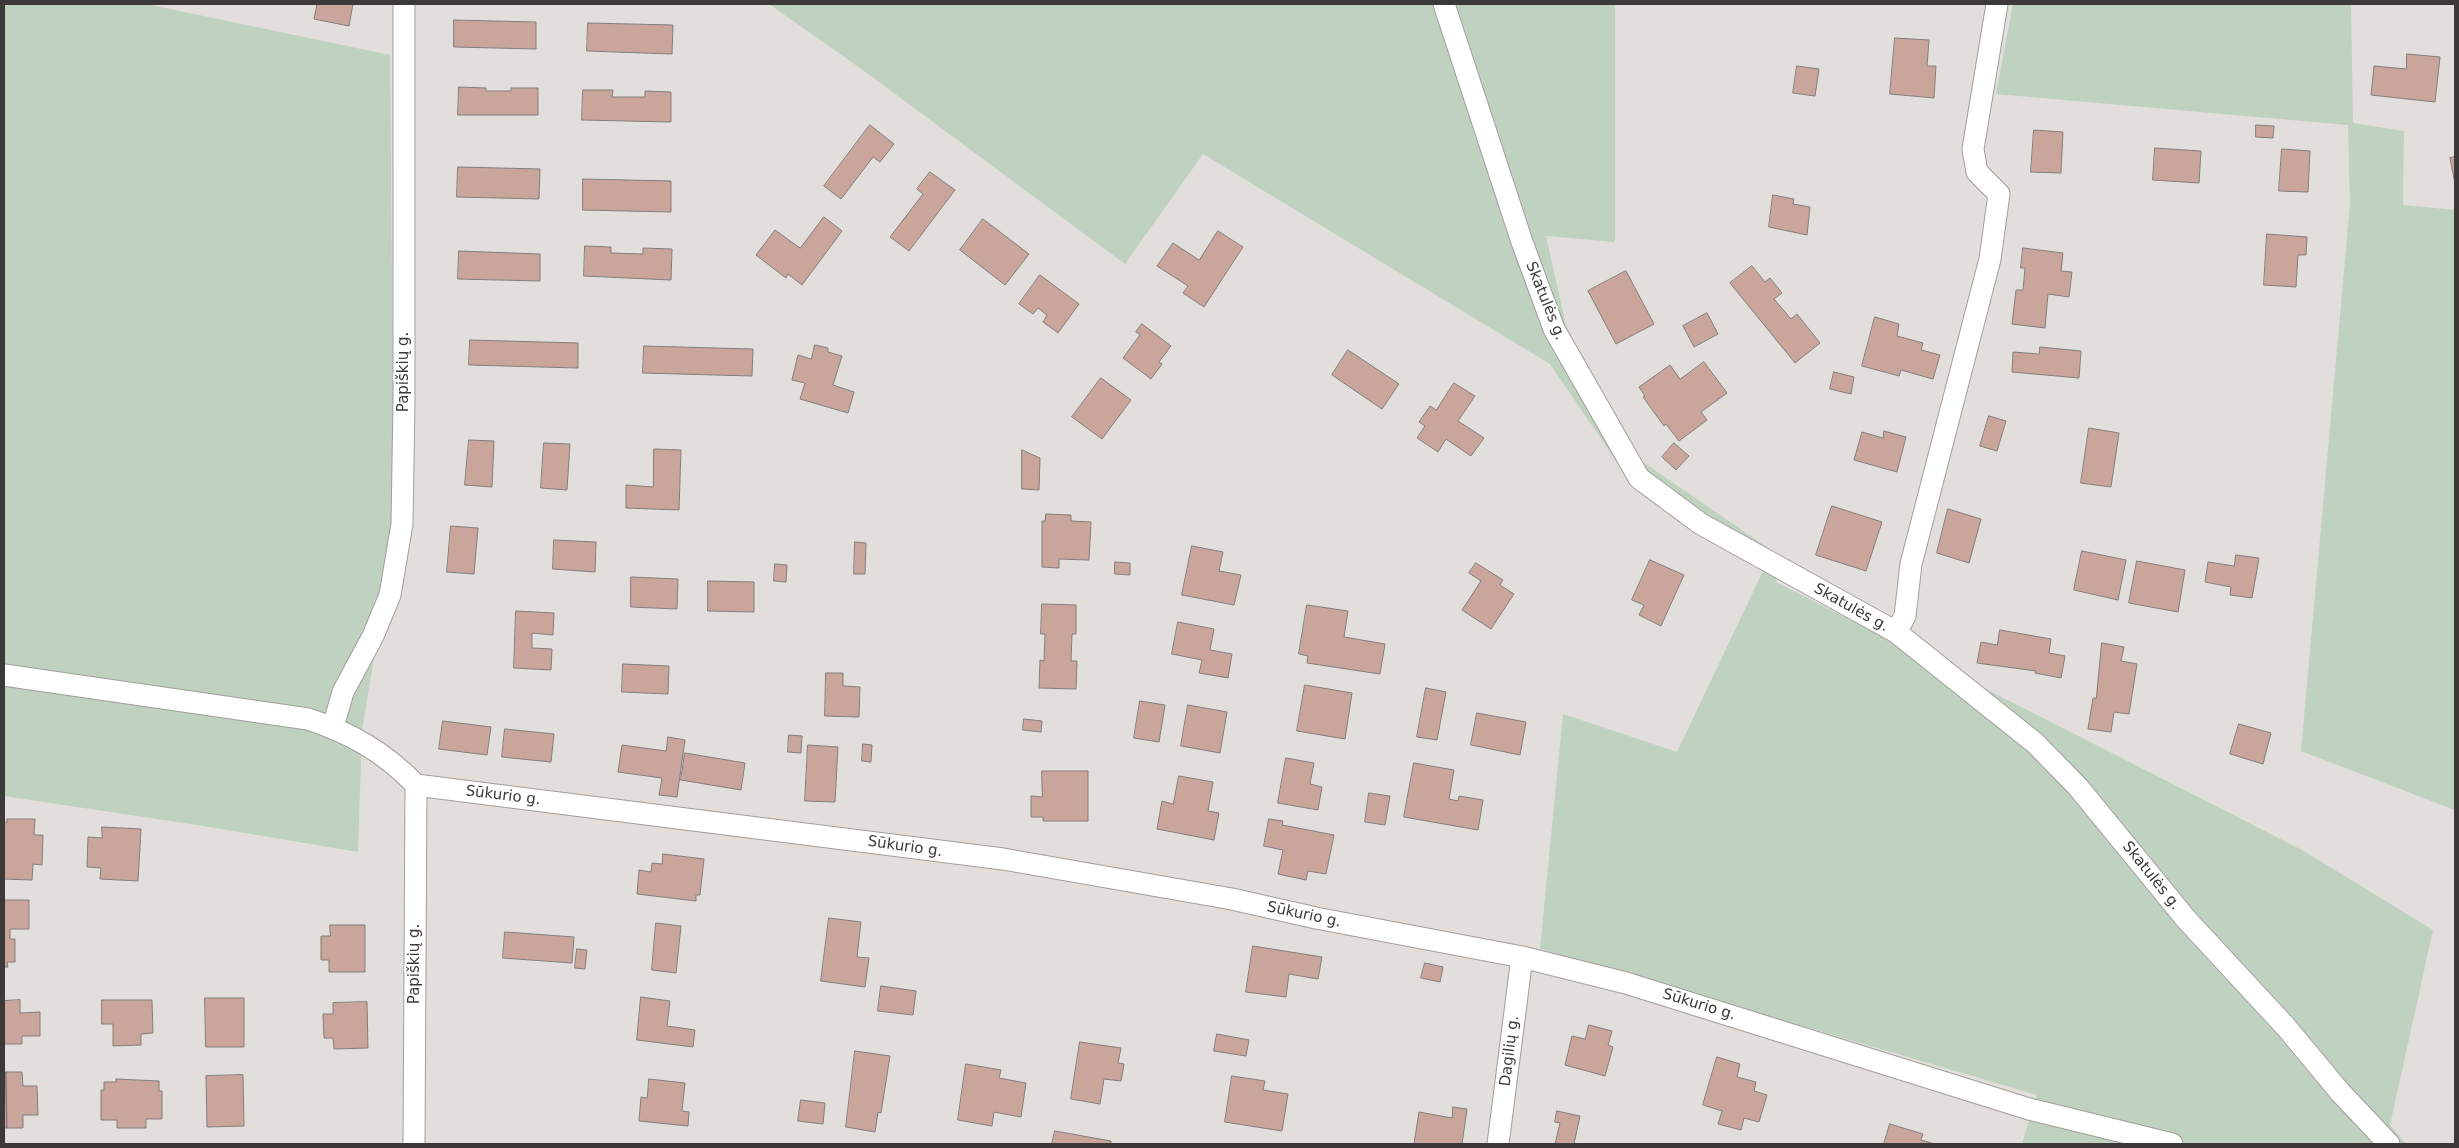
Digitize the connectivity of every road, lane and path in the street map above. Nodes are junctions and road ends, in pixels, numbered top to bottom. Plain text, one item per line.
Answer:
1 (404, 4) edge
2 (1444, 4) edge
3 (1997, 4) edge
4 (1896, 632) junction
5 (4, 675) edge
6 (333, 727) junction
7 (416, 785) junction
8 (1522, 958) junction
9 (414, 1144) edge
10 (1498, 1144) edge
11 (2172, 1144) edge
12 (2389, 1144) edge

1 - 6 street, Papiškių g.
2 - 4 street, Skatulės g.
3 - 4 street
4 - 12 street, Skatulės g.
5 - 6 street
6 - 7 street
7 - 8 street, Sūkurio g.
7 - 9 street, Papiškių g.
8 - 10 street, Dagilių g.
8 - 11 street, Sūkurio g.

